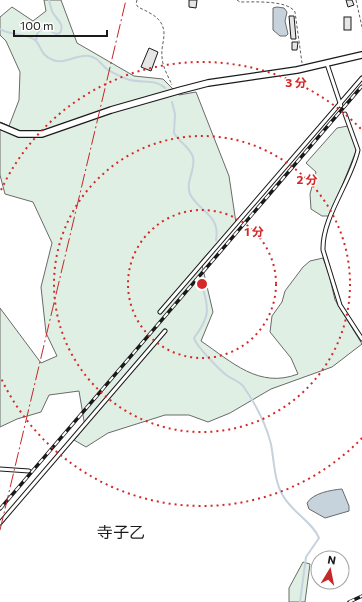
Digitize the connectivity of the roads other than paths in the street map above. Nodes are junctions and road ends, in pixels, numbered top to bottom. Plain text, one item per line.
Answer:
1 (362, 56) edge
2 (327, 64) junction
3 (362, 78) edge
4 (341, 105) junction
5 (345, 114) dead end
6 (0, 126) edge
7 (160, 312) dead end
8 (165, 331) dead end
9 (362, 339) edge
10 (0, 469) edge
11 (29, 472) dead end
12 (0, 523) edge

1 - 2 street
2 - 4 lane
2 - 6 street
3 - 4 lane
4 - 7 lane
5 - 9 lane
8 - 12 lane
10 - 11 lane

